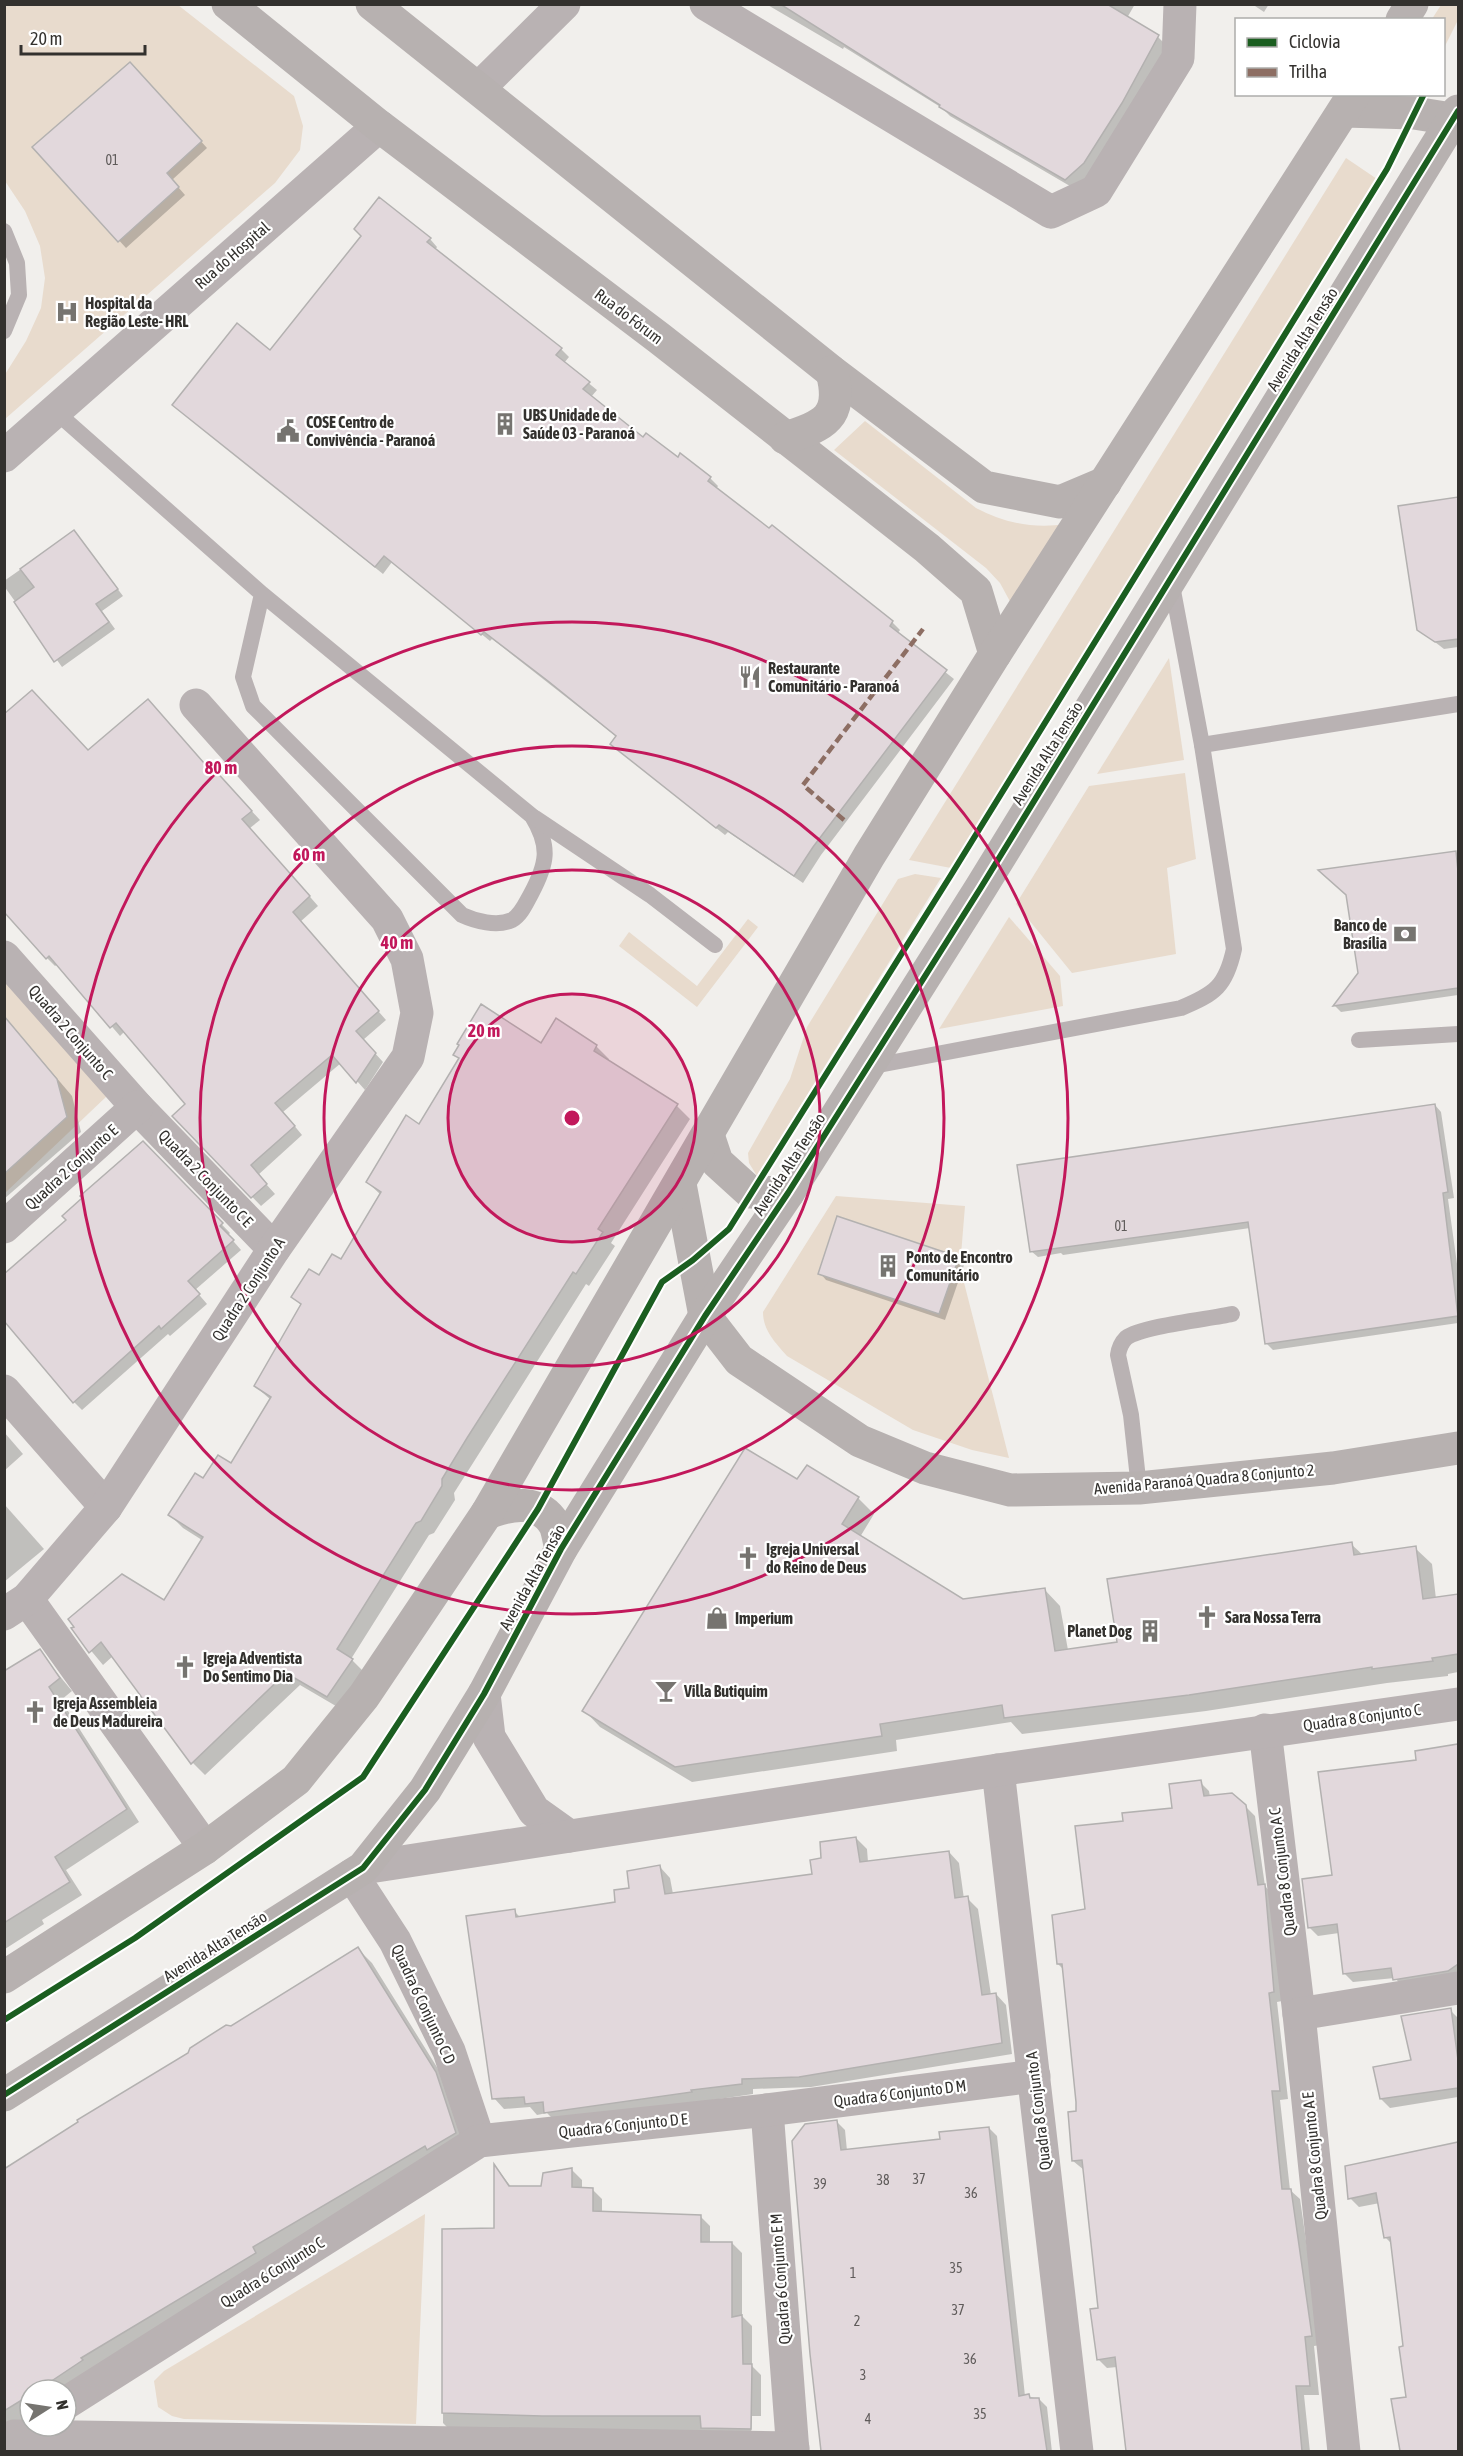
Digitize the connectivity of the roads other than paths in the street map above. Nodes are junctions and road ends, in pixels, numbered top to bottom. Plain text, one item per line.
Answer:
1 (228, 4) edge
2 (372, 4) edge
3 (564, 4) edge
4 (706, 4) edge
5 (1180, 4) edge
6 (1412, 4) edge
7 (1403, 18) edge
8 (479, 88) junction
9 (1349, 103) edge
10 (1457, 116) edge
11 (379, 126) junction
12 (4, 231) edge
13 (12, 296) edge
14 (4, 331) edge
15 (832, 372) junction
16 (55, 411) junction
17 (786, 438) junction
18 (4, 456) edge
19 (1105, 483) junction
20 (1171, 578) junction
21 (262, 594) junction
22 (995, 654) junction
23 (1458, 704) edge
24 (196, 705) dead end
25 (1202, 745) junction
26 (532, 816) junction
27 (715, 945) dead end
28 (4, 957) edge
29 (1458, 1034) edge
30 (1359, 1040) dead end
31 (867, 1068) junction
32 (137, 1107) junction
33 (708, 1135) junction
34 (680, 1184) junction
35 (788, 1193) junction
36 (4, 1227) edge
37 (274, 1249) junction
38 (1232, 1314) dead end
39 (705, 1317) junction
40 (4, 1391) edge
41 (1458, 1448) edge
42 (1139, 1488) junction
43 (106, 1507) junction
44 (487, 1514) junction
45 (561, 1549) junction
46 (16, 1607) edge
47 (484, 1694) junction
48 (1458, 1704) edge
49 (1265, 1730) junction
50 (998, 1770) junction
51 (569, 1836) junction
52 (205, 1848) junction
53 (358, 1871) junction
54 (4, 1977) edge
55 (1458, 1988) edge
56 (1299, 2014) junction
57 (1034, 2076) junction
58 (4, 2095) edge
59 (767, 2110) junction
60 (479, 2141) junction
61 (78, 2395) edge
62 (16, 2435) edge
63 (793, 2450) edge
64 (1077, 2451) edge
65 (1344, 2451) edge

1 - 11 street, Rua do Fórum
2 - 8 street
3 - 8 street
4 - 5 street
6 - 7 street
8 - 15 street
9 - 10 street
9 - 19 street
10 - 20 street, Avenida Alta Tensão
11 - 16 street, Rua do Hospital
11 - 17 street, Rua do Fórum
12 - 13 lane
13 - 14 lane
15 - 17 street
15 - 19 street
16 - 18 street, Rua do Hospital
16 - 21 lane
17 - 22 street, Rua do Fórum
19 - 22 street
20 - 25 lane
20 - 31 street, Avenida Alta Tensão
21 - 26 lane
21 - 26 lane
22 - 33 street
23 - 25 lane
24 - 37 street, Quadra 2 Conjunto A
25 - 31 lane
26 - 27 lane
28 - 32 street, Quadra 2 Conjunto C
29 - 30 lane
31 - 35 street, Avenida Alta Tensão
32 - 36 street, Quadra 2 Conjunto E
32 - 37 street, Quadra 2 Conjunto C E
33 - 34 street
33 - 35 street
34 - 39 street, Avenida Paranoá Quadra 8 Conjunto 2
34 - 44 street
35 - 39 street, Avenida Alta Tensão
37 - 43 street, Quadra 2 Conjunto A
38 - 42 lane
39 - 42 street, Avenida Paranoá Quadra 8 Conjunto 2
39 - 45 street, Avenida Alta Tensão
40 - 43 street
41 - 42 street, Avenida Paranoá Quadra 8 Conjunto 2
43 - 46 street, Quadra 2 Conjunto A
44 - 45 street
44 - 52 street
45 - 47 street, Avenida Alta Tensão
46 - 52 street
47 - 51 street
47 - 53 street, Avenida Alta Tensão
48 - 49 street, Quadra 8 Conjunto C
49 - 50 street, Quadra 8 Conjunto C
49 - 56 street, Quadra 8 Conjunto A C
50 - 51 street, Quadra 8 Conjunto C
50 - 57 street, Quadra 8 Conjunto A
51 - 53 street, Quadra 8 Conjunto C
52 - 54 street
53 - 58 street, Avenida Alta Tensão
53 - 60 street, Quadra 6 Conjunto C D
55 - 56 street
56 - 65 street, Quadra 8 Conjunto A E
57 - 59 street, Quadra 6 Conjunto D M
57 - 64 street, Quadra 8 Conjunto A
59 - 60 street, Quadra 6 Conjunto D E
59 - 63 street, Quadra 6 Conjunto E M
60 - 61 street, Quadra 6 Conjunto C
62 - 63 street

